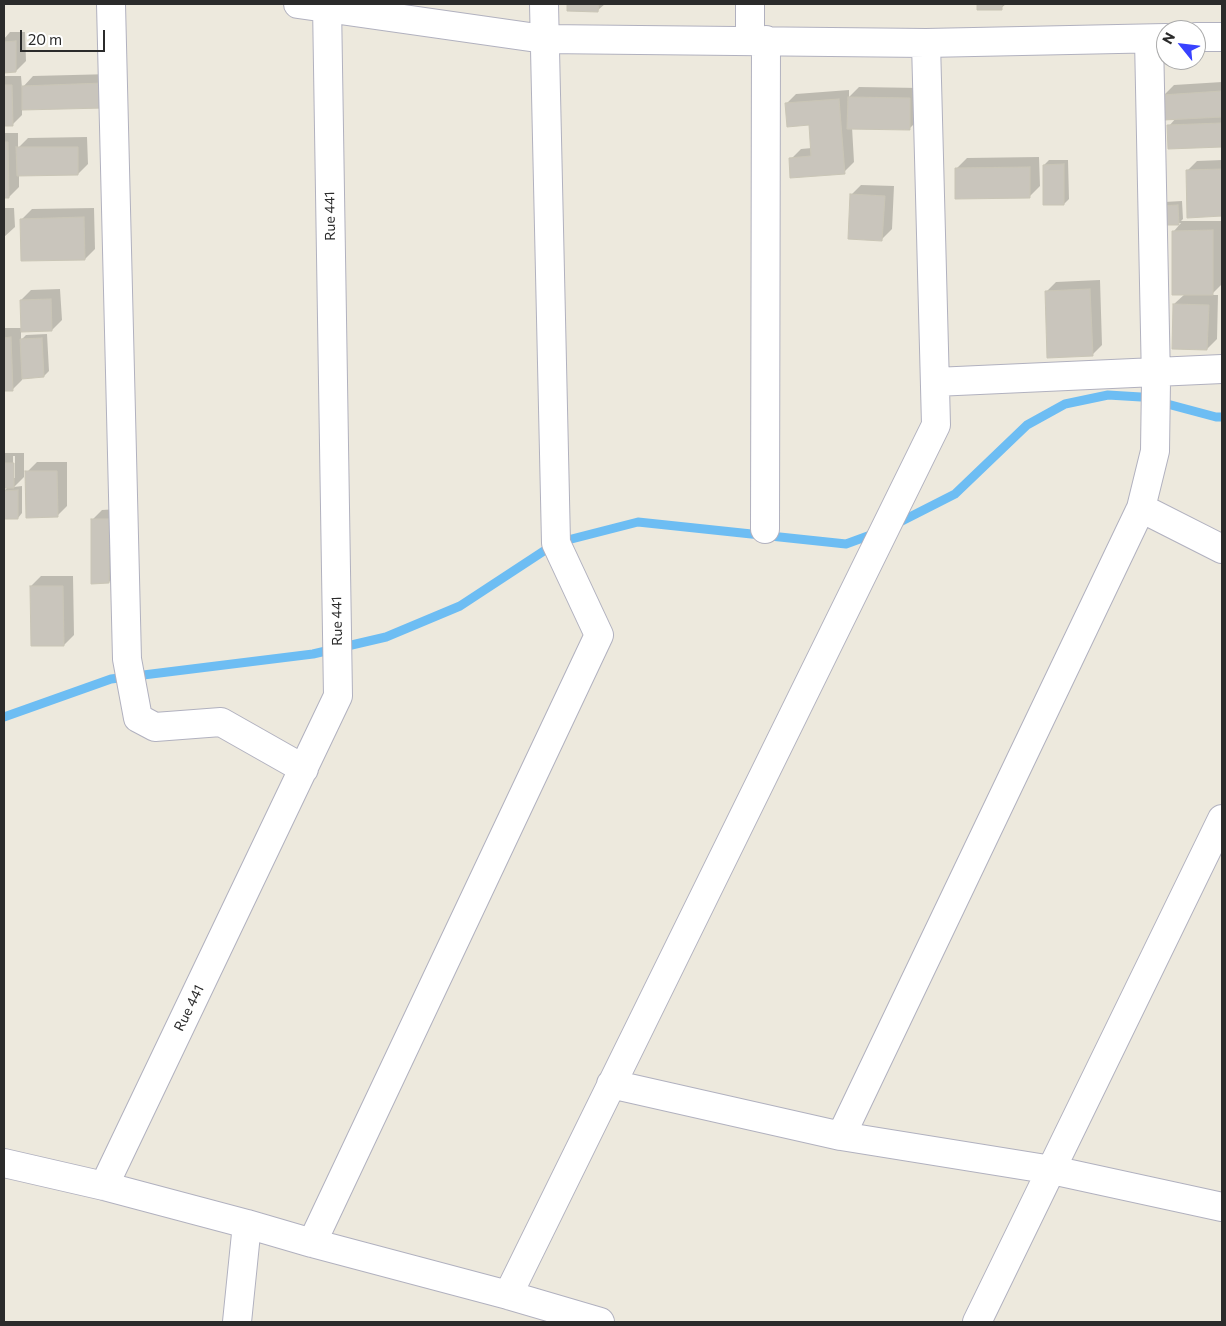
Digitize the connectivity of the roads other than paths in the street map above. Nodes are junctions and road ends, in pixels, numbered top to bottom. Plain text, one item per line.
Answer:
1 (111, 4) edge
2 (298, 4) edge
3 (544, 4) edge
4 (750, 4) edge
5 (327, 6) edge
6 (1222, 36) edge
7 (1206, 37) edge
8 (1156, 38) edge
9 (544, 39) junction
10 (758, 40) junction
11 (926, 43) junction
12 (1157, 70) edge
13 (1222, 369) edge
14 (1156, 377) junction
15 (934, 382) junction
16 (1142, 508) junction
17 (765, 528) dead end
18 (1222, 549) edge
19 (304, 769) junction
20 (1222, 819) edge
21 (611, 1084) junction
22 (841, 1136) junction
23 (4, 1163) edge
24 (1052, 1170) junction
25 (104, 1186) junction
26 (1222, 1206) edge
27 (247, 1224) junction
28 (312, 1244) junction
29 (508, 1295) junction
30 (237, 1322) edge
31 (600, 1322) edge
32 (978, 1322) edge

1 - 19 street
2 - 5 street
3 - 9 street
4 - 10 street
5 - 9 street
5 - 19 street, Rue 441
6 - 7 street
8 - 11 street
9 - 10 street
9 - 28 street
10 - 11 street
10 - 17 street
11 - 15 street
12 - 14 street
13 - 14 street
14 - 15 street
14 - 16 street
15 - 21 street
16 - 18 street
16 - 22 street
19 - 25 street, Rue 441
20 - 24 street
21 - 22 street
21 - 29 street
22 - 24 street
23 - 25 street
24 - 26 street
24 - 32 street
25 - 27 street
27 - 28 street
27 - 30 street
28 - 29 street
29 - 31 street

